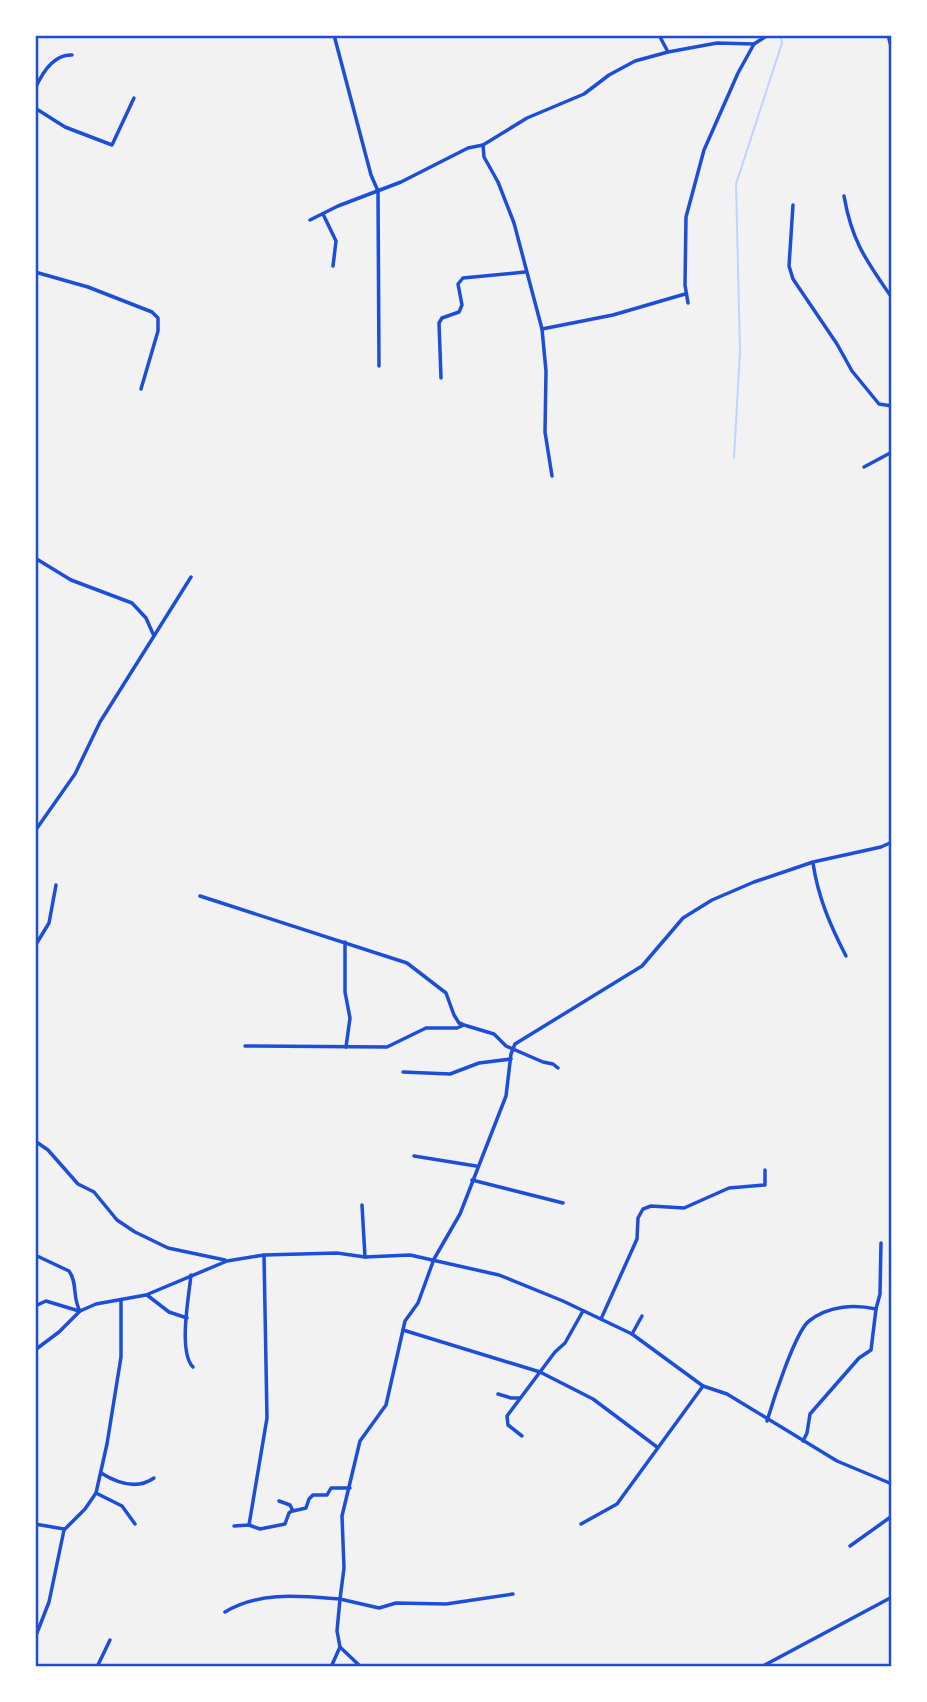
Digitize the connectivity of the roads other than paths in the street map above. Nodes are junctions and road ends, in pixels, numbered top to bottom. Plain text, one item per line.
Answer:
1 (334, 35) edge
2 (659, 35) edge
3 (768, 35) edge
4 (890, 36) edge
5 (754, 44) junction
6 (892, 50) edge
7 (668, 52) junction
8 (72, 55) dead end
9 (35, 89) edge
10 (134, 98) dead end
11 (35, 108) edge
12 (483, 145) junction
13 (378, 191) junction
14 (844, 197) dead end
15 (793, 205) dead end
16 (323, 214) junction
17 (310, 220) dead end
18 (333, 266) dead end
19 (35, 272) edge
20 (525, 272) junction
21 (685, 294) junction
22 (892, 298) edge
23 (688, 303) dead end
24 (542, 329) junction
25 (379, 366) dead end
26 (441, 378) dead end
27 (141, 389) dead end
28 (892, 406) edge
29 (892, 452) edge
30 (864, 467) dead end
31 (552, 476) dead end
32 (35, 558) edge
33 (191, 578) dead end
34 (154, 636) junction
35 (35, 831) edge
36 (892, 842) edge
37 (813, 862) junction
38 (56, 885) dead end
39 (200, 896) dead end
40 (345, 942) junction
41 (35, 946) edge
42 (846, 956) dead end
43 (464, 1025) junction
44 (245, 1046) dead end
45 (346, 1047) junction
46 (514, 1049) junction
47 (510, 1059) junction
48 (558, 1068) dead end
49 (403, 1072) dead end
50 (35, 1142) edge
51 (414, 1156) dead end
52 (477, 1166) junction
53 (765, 1170) dead end
54 (472, 1180) junction
55 (563, 1203) dead end
56 (362, 1205) dead end
57 (881, 1243) dead end
58 (35, 1255) edge
59 (264, 1255) junction
60 (365, 1257) junction
61 (434, 1259) junction
62 (227, 1261) junction
63 (191, 1275) junction
64 (146, 1295) junction
65 (121, 1301) junction
66 (35, 1306) edge
67 (876, 1309) junction
68 (80, 1311) junction
69 (583, 1311) junction
70 (642, 1316) dead end
71 (187, 1318) junction
72 (601, 1319) junction
73 (403, 1330) junction
74 (632, 1334) junction
75 (35, 1343) edge
76 (40, 1347) junction
77 (35, 1350) edge
78 (193, 1367) dead end
79 (540, 1372) junction
80 (703, 1386) junction
81 (498, 1394) dead end
82 (519, 1398) junction
83 (767, 1421) junction
84 (522, 1436) dead end
85 (803, 1441) junction
86 (657, 1447) junction
87 (100, 1473) junction
88 (153, 1478) dead end
89 (892, 1484) edge
90 (350, 1488) junction
91 (96, 1493) junction
92 (279, 1501) dead end
93 (293, 1510) junction
94 (892, 1516) edge
95 (35, 1524) edge
96 (135, 1524) dead end
97 (581, 1524) dead end
98 (249, 1525) junction
99 (234, 1526) dead end
100 (64, 1530) junction
101 (850, 1546) dead end
102 (513, 1594) dead end
103 (892, 1597) edge
104 (340, 1599) junction
105 (225, 1612) dead end
106 (37, 1625) edge
107 (35, 1638) edge
108 (110, 1640) dead end
109 (340, 1647) junction
110 (97, 1667) edge
111 (331, 1667) edge
112 (362, 1667) edge
113 (761, 1667) edge

1 - 13 street
2 - 7 street
3 - 5 street
4 - 6 street
5 - 7 street
5 - 21 street
7 - 12 street
8 - 9 street
10 - 11 street
12 - 13 street
12 - 20 street
13 - 16 street
13 - 25 street
14 - 22 street
15 - 28 street
16 - 17 street
16 - 18 street
19 - 27 street
20 - 24 street
20 - 26 street
21 - 23 street
21 - 24 street
24 - 31 street
29 - 30 street
32 - 34 street
33 - 34 street
34 - 35 street
36 - 37 street
37 - 42 street
37 - 46 street
38 - 41 street
39 - 40 street
40 - 43 street
40 - 45 street
43 - 45 street
43 - 46 street
44 - 45 street
46 - 47 street
46 - 48 street
47 - 49 street
47 - 52 street
50 - 62 street
51 - 52 street
52 - 54 street
53 - 72 street
54 - 55 street
54 - 61 street
56 - 60 street
57 - 67 street
58 - 68 street
59 - 60 street
59 - 62 street
59 - 98 street
60 - 61 street
61 - 69 street
61 - 73 street
62 - 63 street
63 - 64 street
63 - 71 street
64 - 65 street
64 - 71 street
65 - 68 street
65 - 87 street
66 - 68 street
67 - 83 street
67 - 85 street
68 - 76 street
69 - 72 street
69 - 79 street
70 - 74 street
71 - 78 street
72 - 74 street
73 - 79 street
73 - 90 street
74 - 80 street
75 - 76 street
76 - 77 street
79 - 82 street
79 - 86 street
80 - 83 street
80 - 86 street
81 - 82 street
82 - 84 street
83 - 85 street
85 - 89 street
86 - 97 street
87 - 88 street
87 - 91 street
90 - 93 street
90 - 104 street
91 - 96 street
91 - 100 street
92 - 93 street
93 - 98 street
94 - 101 street
95 - 100 street
98 - 99 street
100 - 106 street
102 - 104 street
103 - 113 street
104 - 105 street
104 - 109 street
106 - 107 street
108 - 110 street
109 - 111 street
109 - 112 street

